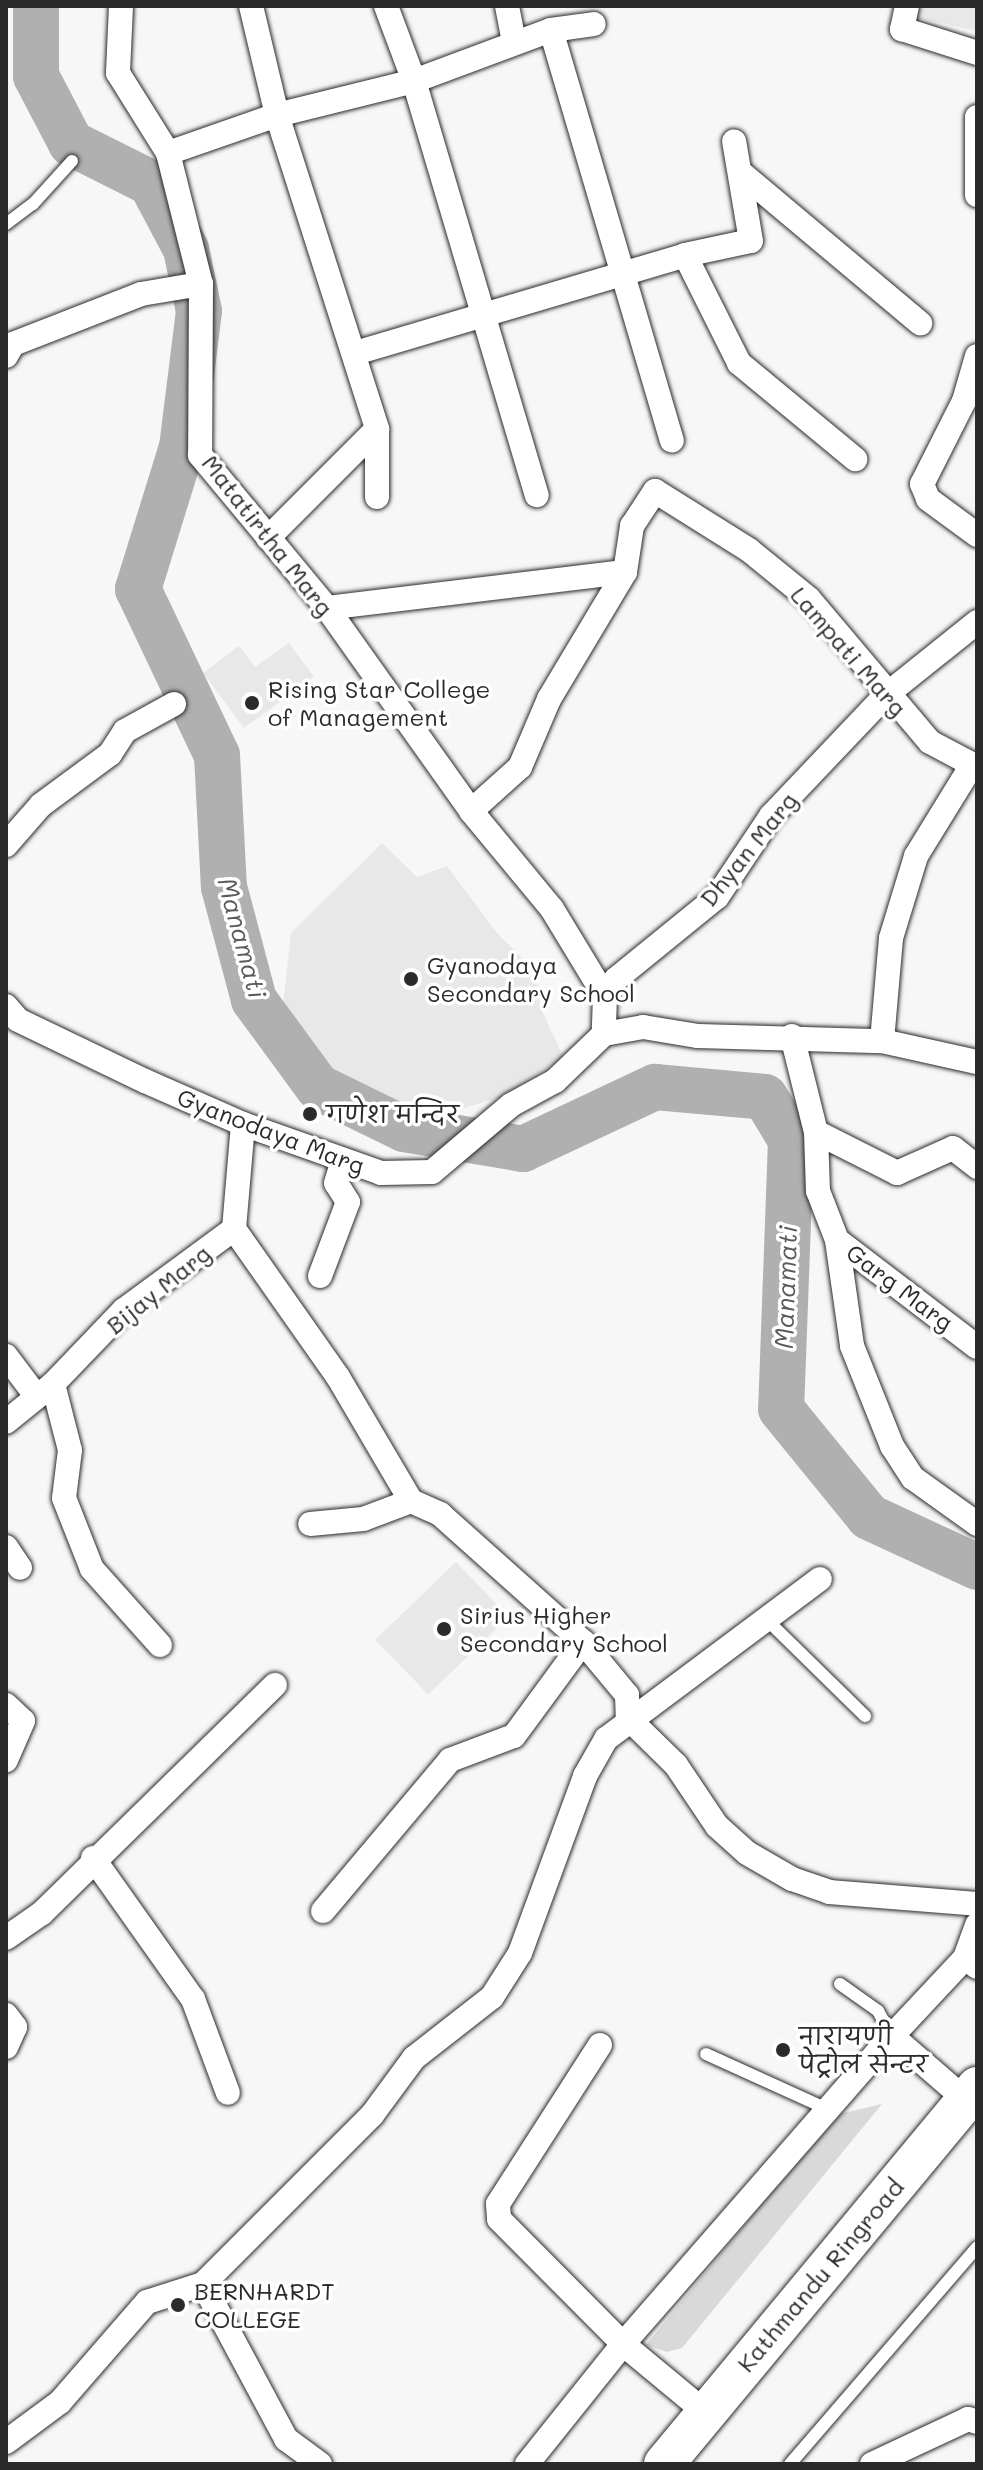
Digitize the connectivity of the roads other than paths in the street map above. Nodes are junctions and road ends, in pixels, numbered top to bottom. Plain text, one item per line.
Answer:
1 (251, 6) edge
2 (386, 6) edge
3 (507, 6) edge
4 (907, 6) edge
5 (128, 9) edge
6 (594, 24) dead end
7 (551, 30) junction
8 (514, 41) junction
9 (977, 53) edge
10 (414, 81) junction
11 (277, 115) junction
12 (977, 117) edge
13 (734, 141) dead end
14 (168, 153) junction
15 (72, 161) dead end
16 (741, 173) junction
17 (977, 195) edge
18 (6, 224) edge
19 (685, 255) junction
20 (626, 274) junction
21 (201, 284) junction
22 (485, 314) junction
23 (920, 323) dead end
24 (355, 353) junction
25 (6, 356) edge
26 (977, 356) edge
27 (377, 429) junction
28 (672, 441) dead end
29 (855, 459) dead end
30 (537, 495) dead end
31 (377, 497) dead end
32 (977, 535) edge
33 (268, 538) junction
34 (625, 572) junction
35 (327, 608) junction
36 (977, 622) edge
37 (886, 695) junction
38 (174, 704) dead end
39 (975, 766) edge
40 (471, 811) junction
41 (6, 845) edge
42 (605, 996) junction
43 (6, 1006) edge
44 (604, 1034) junction
45 (792, 1036) junction
46 (882, 1041) junction
47 (977, 1062) edge
48 (243, 1124) junction
49 (816, 1132) junction
50 (343, 1160) junction
51 (977, 1167) edge
52 (234, 1229) junction
53 (837, 1240) junction
54 (320, 1276) dead end
55 (977, 1347) edge
56 (6, 1356) edge
57 (45, 1391) junction
58 (6, 1422) edge
59 (411, 1501) junction
60 (972, 1516) edge
61 (310, 1524) dead end
62 (6, 1547) edge
63 (20, 1568) dead end
64 (820, 1579) dead end
65 (768, 1621) junction
66 (583, 1642) junction
67 (160, 1645) dead end
68 (275, 1685) dead end
69 (6, 1705) edge
70 (865, 1716) dead end
71 (628, 1718) junction
72 (6, 1760) edge
73 (93, 1858) junction
74 (977, 1904) edge
75 (323, 1911) dead end
76 (977, 1925) edge
77 (6, 1938) edge
78 (973, 1956) edge
79 (840, 1984) dead end
80 (6, 2015) edge
81 (892, 2036) junction
82 (600, 2045) dead end
83 (6, 2047) edge
84 (706, 2054) dead end
85 (228, 2093) dead end
86 (971, 2094) edge
87 (825, 2108) junction
88 (977, 2247) edge
89 (203, 2284) junction
90 (623, 2344) junction
91 (705, 2412) junction
92 (977, 2422) edge
93 (6, 2442) edge
94 (320, 2464) edge
95 (527, 2464) edge
96 (664, 2464) edge
97 (790, 2464) edge
98 (872, 2464) edge

1 - 11 street
2 - 10 street
3 - 8 street
4 - 9 street
5 - 14 street, Matatirtha Marg
6 - 7 street
7 - 8 street
7 - 20 street
8 - 10 street
10 - 11 street
10 - 22 street
11 - 14 street
11 - 24 street
12 - 17 street
13 - 16 street
14 - 21 street, Matatirtha Marg
15 - 18 lane
16 - 19 street
16 - 23 street
19 - 20 street
19 - 29 street
20 - 22 street
20 - 28 street
21 - 25 street
21 - 33 street, Matatirtha Marg
22 - 24 street
22 - 30 street
24 - 27 street
26 - 32 street
27 - 31 street
27 - 33 street
33 - 35 street, Matatirtha Marg
34 - 35 street
34 - 37 street, Lampati Marg
34 - 40 street
35 - 40 street, Matatirtha Marg
36 - 37 street, Dhyan Marg
37 - 39 street, Lampati Marg
37 - 42 street, Dhyan Marg
38 - 41 street
39 - 46 street
40 - 42 street, Matatirtha Marg
42 - 44 street
43 - 48 street, Gyanodaya Marg
44 - 45 street
44 - 50 street, Gyanodaya Marg
45 - 46 street
45 - 49 street, Garg Marg
46 - 47 street
48 - 50 street, Gyanodaya Marg
48 - 52 street, Bijay Marg
49 - 51 street
49 - 53 street, Garg Marg
50 - 54 street
52 - 57 street, Bijay Marg
52 - 59 street
53 - 55 street, Garg Marg
53 - 60 street
56 - 57 street
57 - 58 street, Bijay Marg
57 - 67 street
59 - 61 street
59 - 66 street
62 - 63 street
64 - 65 street
65 - 70 lane
65 - 71 street
66 - 71 street
66 - 75 street
68 - 73 street
69 - 72 street
71 - 74 street
71 - 89 street
73 - 77 street
73 - 85 street
76 - 78 street
78 - 81 street
79 - 81 lane
80 - 83 street
81 - 86 street
81 - 87 street
82 - 90 street
84 - 87 lane
86 - 91 highway, Kathmandu Ringroad
87 - 90 street
88 - 97 lane
89 - 93 street
89 - 94 street
90 - 91 street
90 - 95 street
91 - 96 highway, Kathmandu Ringroad
92 - 98 street

